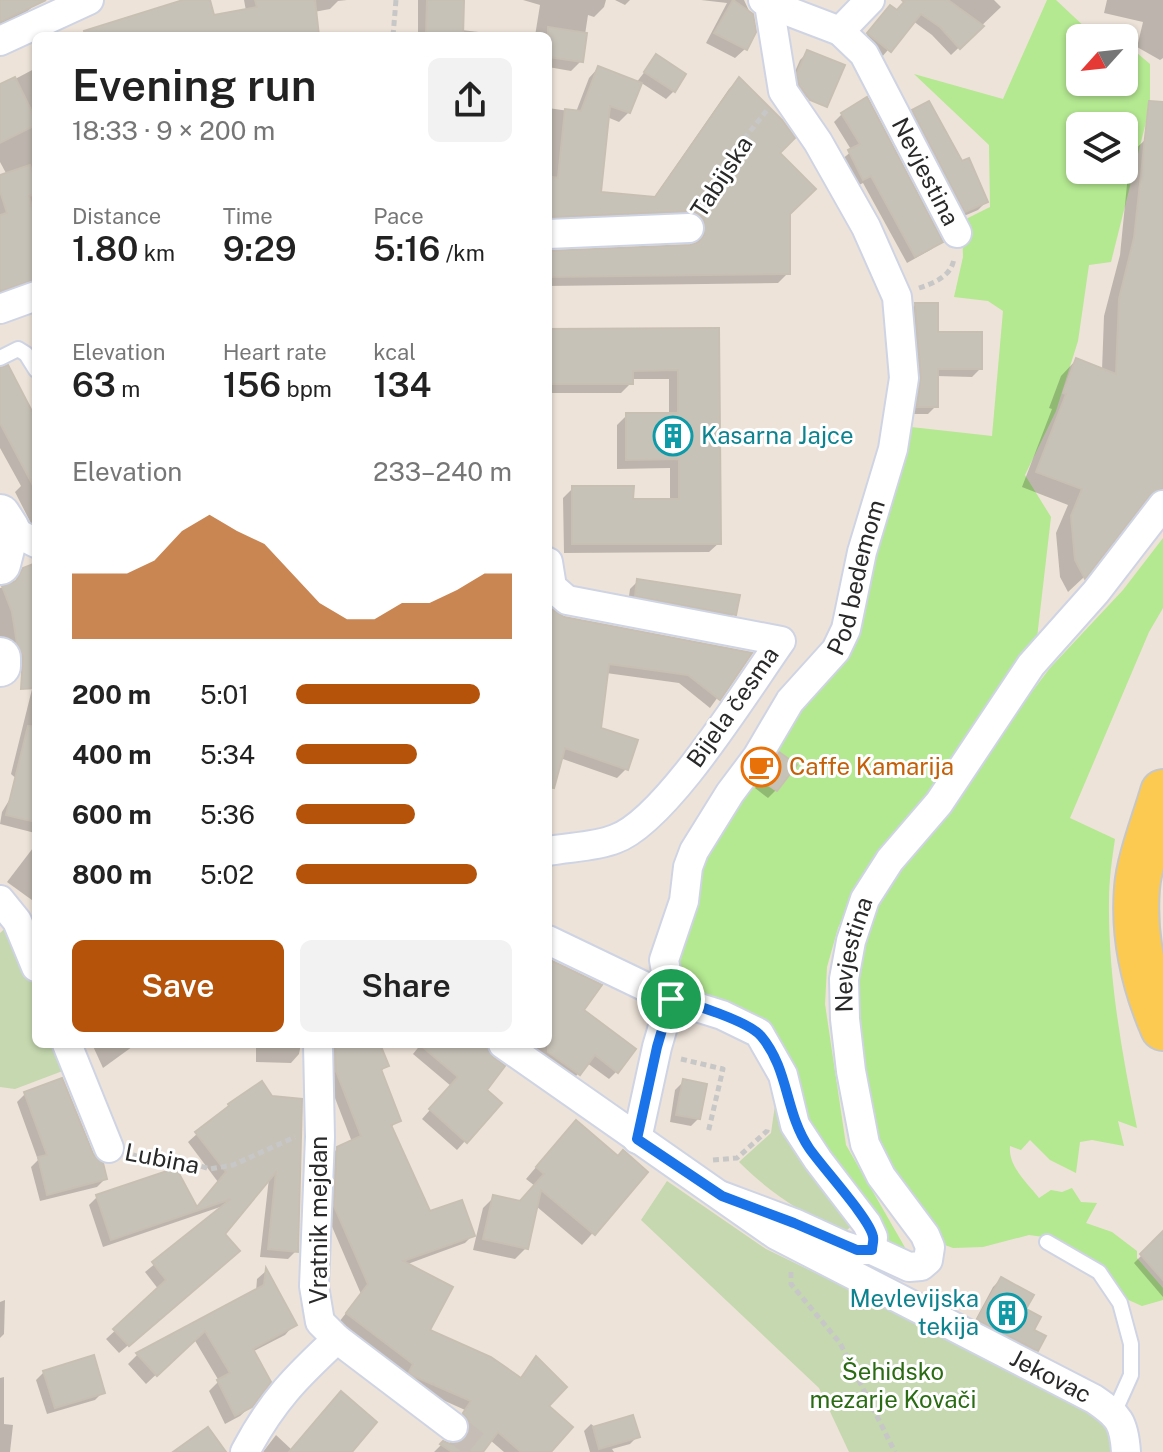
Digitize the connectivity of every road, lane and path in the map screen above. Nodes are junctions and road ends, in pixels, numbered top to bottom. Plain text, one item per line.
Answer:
1 (89, 0) edge
2 (396, 0) edge
3 (870, 0) edge
4 (766, 2) edge
5 (840, 31) junction
6 (393, 32) edge
7 (0, 41) edge
8 (783, 91) junction
9 (689, 228) joint
10 (957, 233) joint
11 (552, 234) edge
12 (32, 297) edge
13 (897, 297) junction
14 (0, 309) edge
15 (0, 358) edge
16 (32, 364) edge
17 (1163, 505) edge
18 (552, 587) edge
19 (0, 658) edge
20 (0, 666) edge
21 (1163, 792) edge
22 (552, 850) edge
23 (0, 900) edge
24 (552, 942) edge
25 (1163, 947) edge
26 (32, 957) edge
27 (671, 999) junction
28 (1156, 1012) edge
29 (69, 1048) edge
30 (318, 1048) edge
31 (509, 1048) edge
32 (674, 1057) dead end
33 (769, 1118) dead end
34 (708, 1133) dead end
35 (320, 1137) junction
36 (637, 1139) junction
37 (109, 1148) joint
38 (705, 1160) dead end
39 (722, 1196) junction
40 (1047, 1242) dead end
41 (872, 1250) junction
42 (791, 1261) dead end
43 (337, 1339) junction
44 (1114, 1413) junction
45 (453, 1427) tunnel mouth
46 (245, 1452) edge
47 (895, 1452) edge
48 (1126, 1452) edge

1 - 7 street
2 - 6 path
3 - 5 street
4 - 5 street, Nevjestina
4 - 8 street, Pod bedemom
5 - 10 street, Nevjestina
8 - 9 path, Tabijska
8 - 13 street, Pod bedemom
9 - 11 street, Tabijska
10 - 13 path, Nevjestina
12 - 14 street
13 - 27 street, Pod bedemom
15 - 16 lane
17 - 41 street, Nevjestina
18 - 22 street, Bijela česma
19 - 20 street
21 - 28 main road
23 - 26 street
24 - 27 street
25 - 28 street
27 - 36 street, Pod bedemom
27 - 41 street
29 - 37 street, Lubina
30 - 35 street, Vratnik mejdan
31 - 36 street, Jekovac
32 - 34 path
33 - 38 path
35 - 37 path, Lubina
35 - 43 street, Vratnik mejdan
36 - 39 street, Jekovac
39 - 41 street, Nevjestina
39 - 44 street, Jekovac
40 - 44 lane
42 - 47 path
43 - 45 street, Vratnik mejdan
43 - 46 street
44 - 48 street, Jekovac

